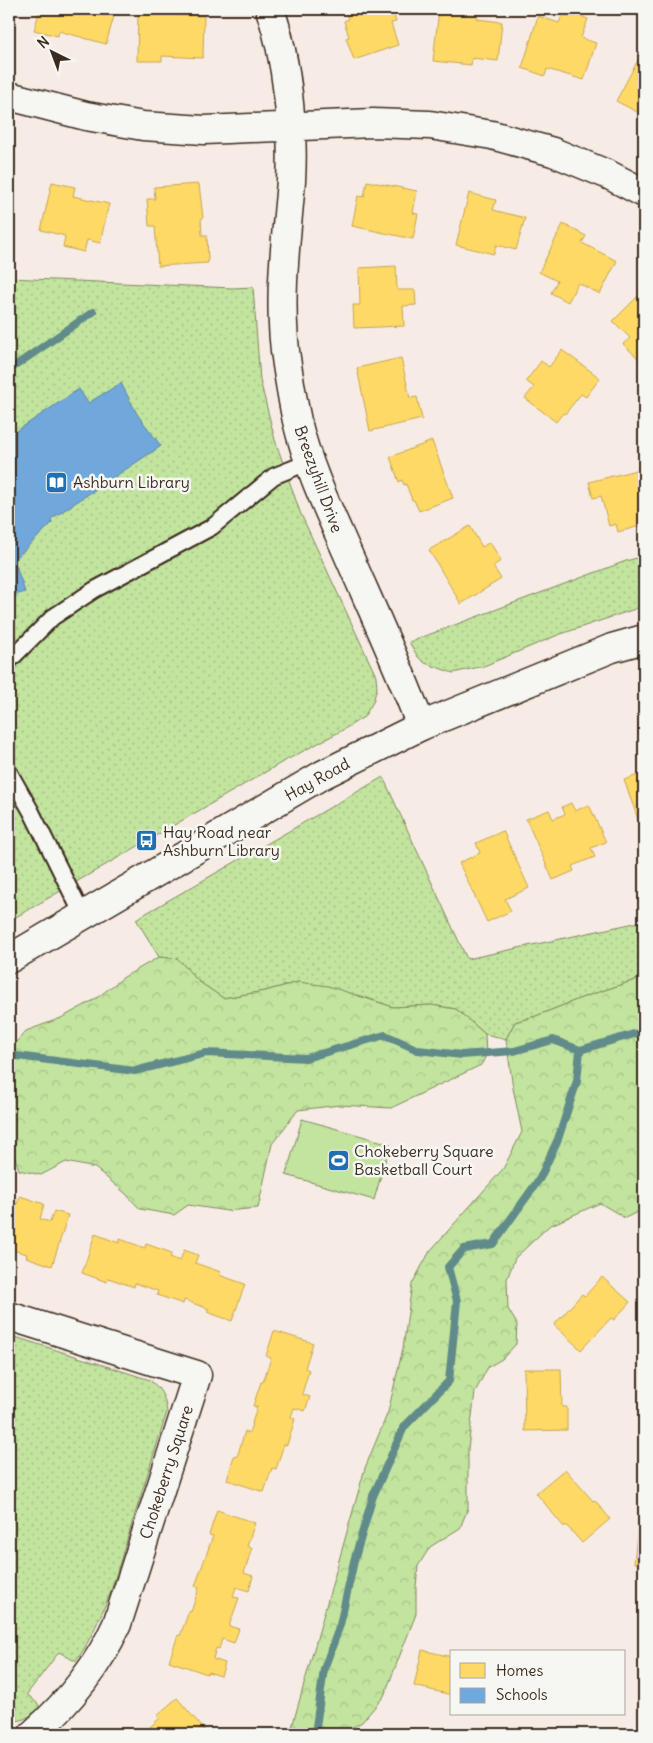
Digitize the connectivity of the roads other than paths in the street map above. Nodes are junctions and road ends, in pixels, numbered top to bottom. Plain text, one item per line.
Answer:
1 (270, 9) edge
2 (9, 96) edge
3 (291, 126) junction
4 (644, 193) edge
5 (310, 462) junction
6 (644, 639) edge
7 (9, 661) edge
8 (421, 726) junction
9 (9, 772) edge
10 (84, 916) junction
11 (9, 959) edge
12 (9, 1316) edge
13 (33, 1734) edge

1 - 3 street, Breezyhill Drive
2 - 3 street
3 - 4 street
3 - 5 street, Breezyhill Drive
5 - 7 lane
5 - 8 street, Breezyhill Drive
6 - 8 street, Hay Road
8 - 10 street, Hay Road
9 - 10 lane
10 - 11 street, Hay Road
12 - 13 street, Chokeberry Square

